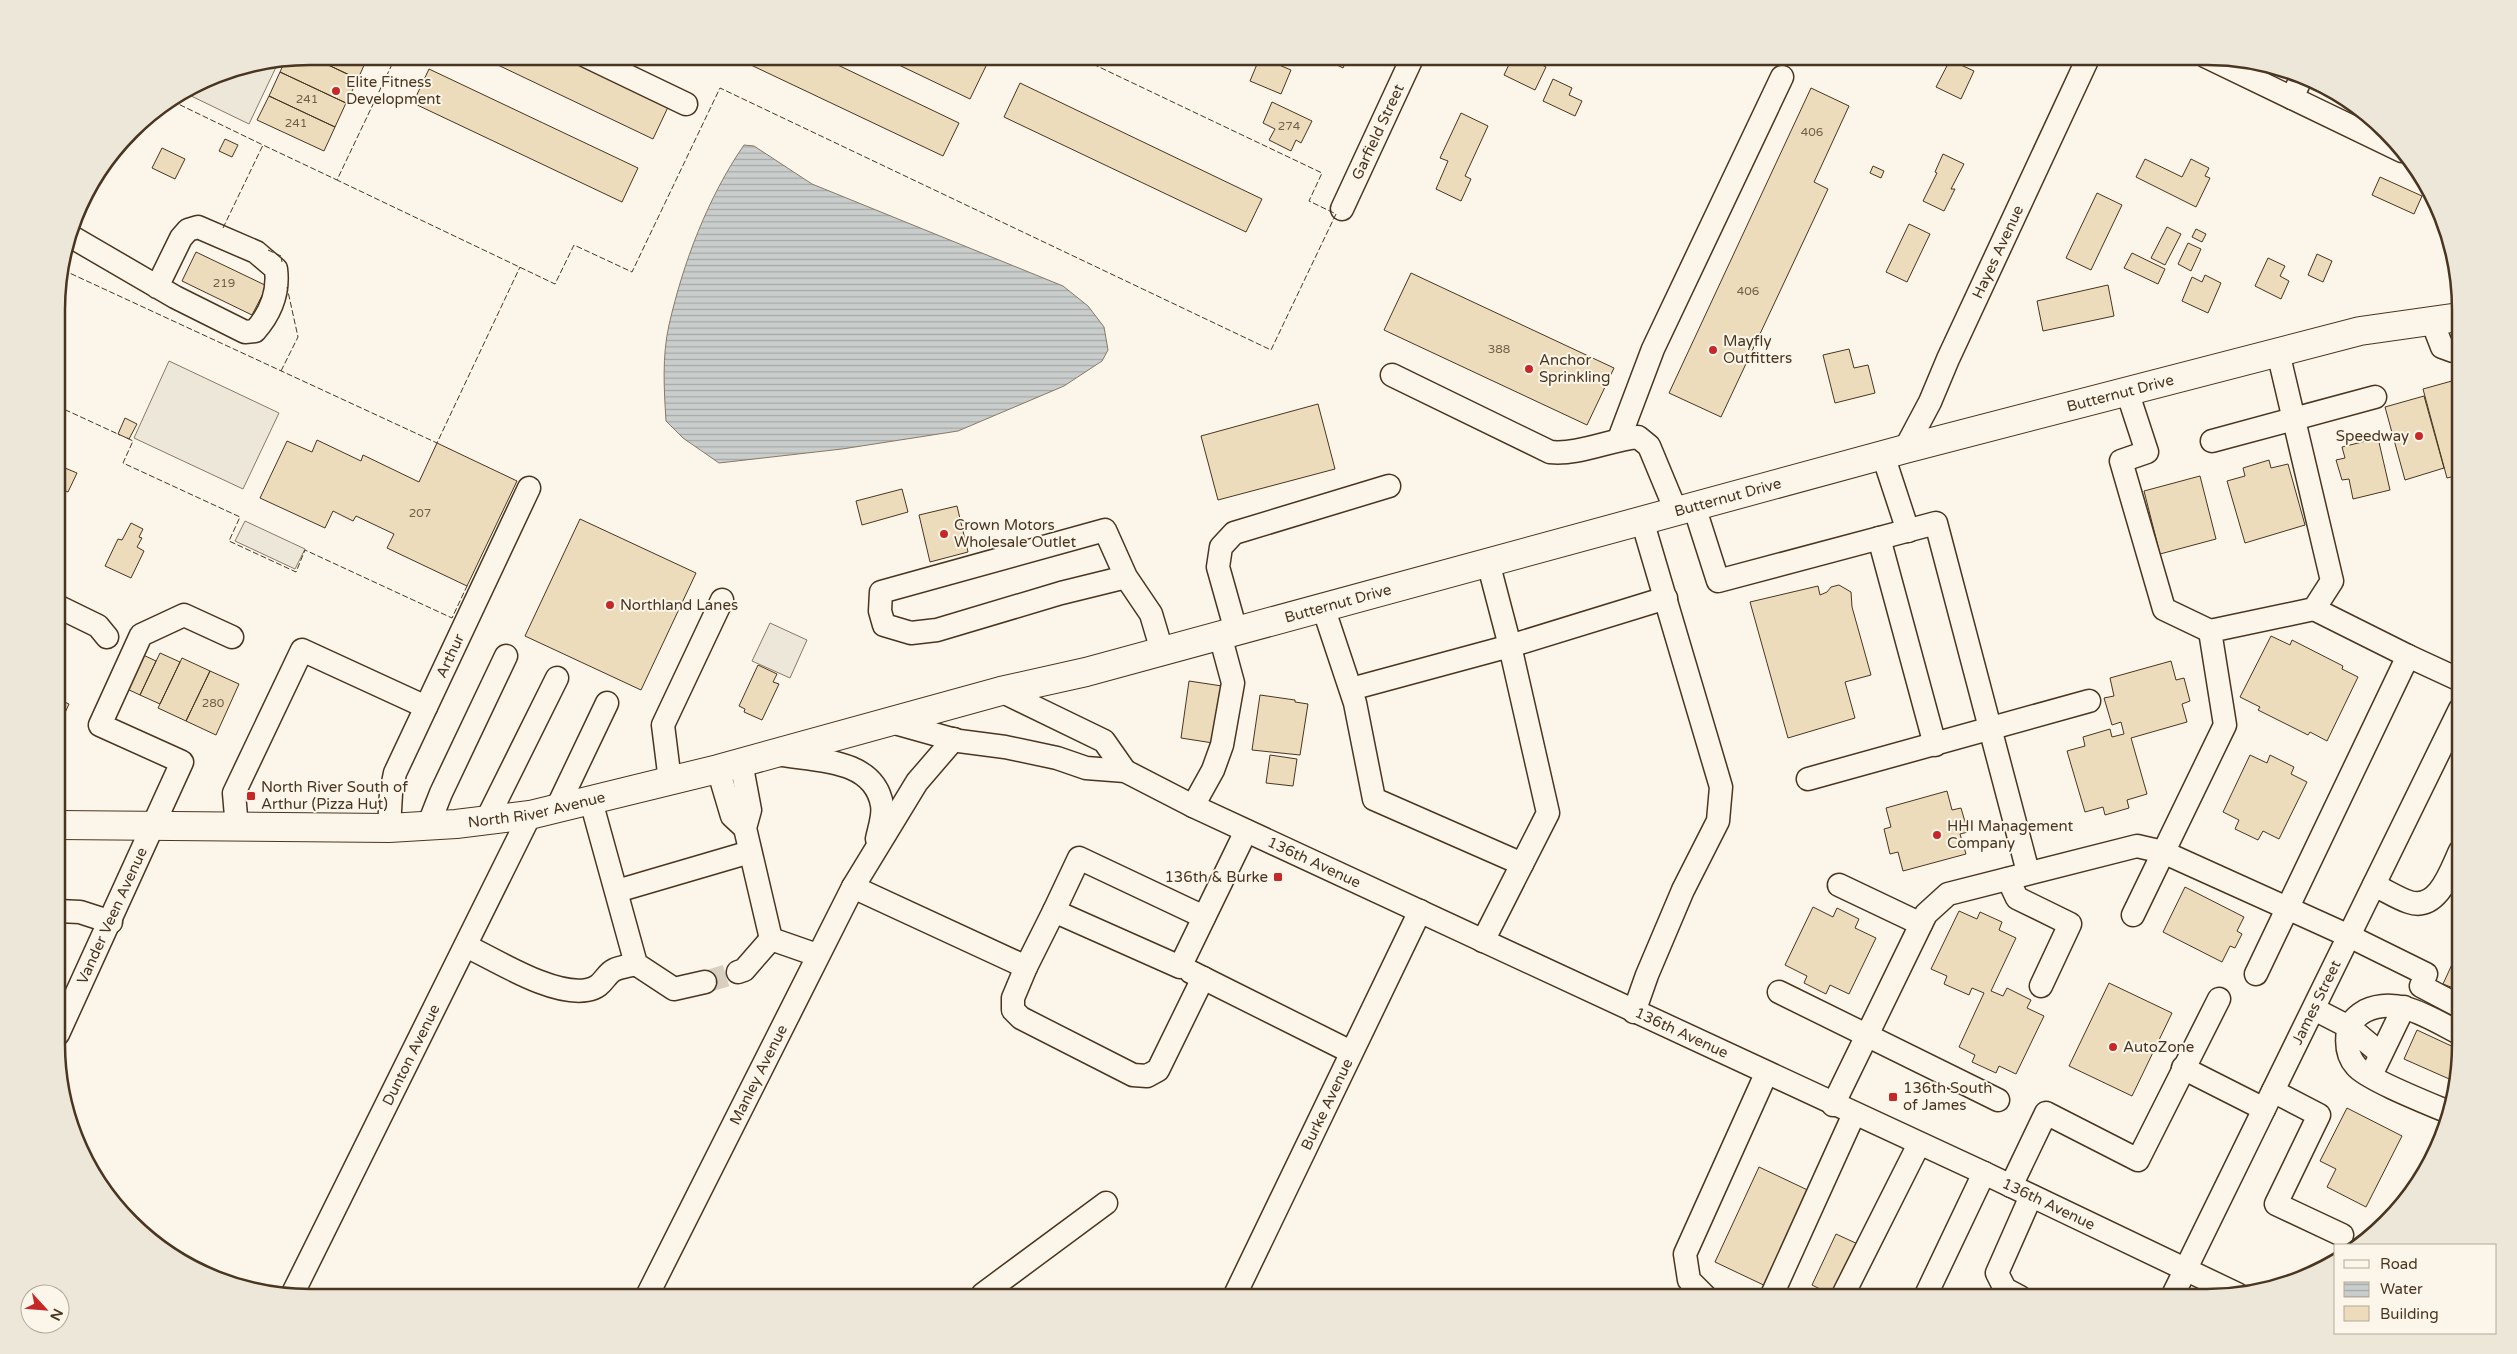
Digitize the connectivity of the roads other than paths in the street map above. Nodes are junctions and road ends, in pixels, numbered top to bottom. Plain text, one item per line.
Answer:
1 (605, 65) edge
2 (1409, 65) edge
3 (2085, 65) edge
4 (2226, 66) edge
5 (1782, 77) dead end
6 (2299, 83) edge
7 (2292, 98) junction
8 (686, 104) dead end
9 (2387, 144) edge
10 (1342, 209) dead end
11 (75, 239) edge
12 (158, 287) junction
13 (2452, 318) edge
14 (2432, 320) junction
15 (2452, 351) edge
16 (2278, 352) junction
17 (1392, 375) dead end
18 (2127, 391) junction
19 (2375, 397) dead end
20 (2294, 419) junction
21 (1618, 439) junction
22 (2212, 442) dead end
23 (1894, 452) junction
24 (1389, 486) dead end
25 (529, 488) dead end
26 (1685, 509) junction
27 (1642, 520) junction
28 (1908, 531) junction
29 (1878, 538) junction
30 (1488, 562) junction
31 (1126, 577) junction
32 (1666, 598) junction
33 (722, 600) dead end
34 (1323, 607) junction
35 (2314, 609) junction
36 (65, 610) edge
37 (2210, 632) junction
38 (1228, 633) junction
39 (107, 637) dead end
40 (232, 637) dead end
41 (1510, 646) junction
42 (1162, 651) junction
43 (506, 656) dead end
44 (2408, 656) junction
45 (2452, 676) edge
46 (557, 678) dead end
47 (1350, 689) junction
48 (1001, 691) junction
49 (2088, 702) dead end
50 (608, 703) dead end
51 (426, 707) junction
52 (891, 722) junction
53 (2452, 725) edge
54 (1990, 729) junction
55 (954, 739) junction
56 (1935, 746) junction
57 (773, 754) junction
58 (730, 765) junction
59 (1125, 771) junction
60 (1808, 779) dead end
61 (670, 781) junction
62 (591, 801) junction
63 (1193, 806) junction
64 (543, 813) junction
65 (486, 821) junction
66 (65, 826) edge
67 (154, 826) junction
68 (428, 826) junction
69 (236, 828) junction
70 (389, 828) junction
71 (1246, 831) junction
72 (750, 852) junction
73 (874, 852) junction
74 (2163, 852) junction
75 (1522, 864) junction
76 (2452, 867) edge
77 (2018, 876) junction
78 (1840, 884) dead end
79 (2374, 885) junction
80 (853, 887) junction
81 (617, 892) junction
82 (2288, 909) junction
83 (65, 911) edge
84 (1054, 911) junction
85 (1420, 911) junction
86 (2133, 915) dead end
87 (1204, 917) junction
88 (111, 922) junction
89 (1921, 924) junction
90 (2349, 936) junction
91 (772, 940) junction
92 (1483, 941) junction
93 (466, 946) junction
94 (817, 955) junction
95 (636, 964) junction
96 (1026, 967) junction
97 (1180, 967) junction
98 (738, 972) tunnel mouth
99 (2256, 974) dead end
100 (1203, 978) junction
101 (705, 982) tunnel mouth
102 (2041, 986) dead end
103 (1779, 992) dead end
104 (2219, 999) dead end
105 (2452, 1002) edge
106 (2404, 1008) junction
107 (2314, 1009) junction
108 (1634, 1012) junction
109 (65, 1019) edge
110 (2349, 1027) junction
111 (2452, 1030) edge
112 (1868, 1034) junction
113 (1351, 1052) junction
114 (2380, 1053) junction
115 (2183, 1068) junction
116 (1766, 1074) junction
117 (2371, 1076) junction
118 (1998, 1100) dead end
119 (2268, 1100) junction
120 (1833, 1105) junction
121 (2443, 1110) edge
122 (1854, 1114) junction
123 (1919, 1144) junction
124 (1984, 1173) junction
125 (2011, 1186) junction
126 (2031, 1196) junction
127 (1106, 1203) dead end
128 (2342, 1235) dead end
129 (2185, 1270) junction
130 (296, 1288) edge
131 (2224, 1288) edge
132 (650, 1289) edge
133 (990, 1289) edge
134 (1238, 1289) edge
135 (1698, 1289) edge
136 (1776, 1289) edge
137 (1846, 1289) edge
138 (1929, 1289) edge
139 (2005, 1289) edge
140 (2176, 1289) edge

1 - 8 street
2 - 10 street, Garfield Street
3 - 23 street, Hayes Avenue
4 - 7 street
5 - 21 street
6 - 7 street
7 - 9 street
11 - 12 street
12 - 12 street
13 - 14 main road, Butternut Drive
14 - 15 street
14 - 16 main road, Butternut Drive
16 - 18 main road, Butternut Drive
16 - 20 street
17 - 21 street
18 - 23 main road, Butternut Drive
18 - 37 street
19 - 20 street
20 - 22 street
20 - 35 street
21 - 26 street
23 - 26 main road, Butternut Drive
23 - 28 street
24 - 38 street
25 - 51 street, Arthur
26 - 27 main road, Butternut Drive
26 - 29 street
27 - 30 main road, Butternut Drive
27 - 32 street
28 - 29 street
28 - 54 street
29 - 56 street
30 - 34 main road, Butternut Drive
30 - 41 street
31 - 31 street
31 - 42 street
32 - 41 street
32 - 108 street
33 - 61 street
34 - 38 main road, Butternut Drive
34 - 47 street
35 - 37 street
35 - 44 street
36 - 39 street
37 - 74 street
38 - 42 main road, Butternut Drive
38 - 63 street
40 - 67 street, Vander Veen Avenue
41 - 47 street
41 - 75 street
42 - 48 main road, Butternut Drive
43 - 68 street
44 - 45 street
44 - 82 street
46 - 65 street
47 - 75 street
48 - 52 main road, North River Avenue
48 - 59 street, 136th Avenue
49 - 54 street
50 - 64 street, Dunton Avenue
51 - 69 street
51 - 70 street, Arthur
52 - 55 street, 136th Avenue
52 - 57 main road, North River Avenue
53 - 79 street, James Street
54 - 56 street
54 - 77 street
55 - 59 street, 136th Avenue
55 - 73 street, Manley Avenue
56 - 60 street
57 - 58 main road, North River Avenue
57 - 73 street, Manley Avenue
58 - 61 main road, North River Avenue
58 - 72 street
59 - 63 street, 136th Avenue
61 - 62 main road, North River Avenue
62 - 64 main road, North River Avenue
62 - 81 street
63 - 71 street, 136th Avenue
64 - 65 main road, North River Avenue
64 - 93 street, Dunton Avenue
65 - 68 main road, North River Avenue
66 - 67 main road, North River Avenue
67 - 69 main road, North River Avenue
67 - 88 street, Vander Veen Avenue
68 - 70 main road, North River Avenue
69 - 70 main road, North River Avenue
71 - 85 street, 136th Avenue
71 - 87 street
72 - 81 street
72 - 91 street
73 - 80 street, Manley Avenue
74 - 77 street
74 - 82 street
74 - 86 street
75 - 92 street
76 - 79 street
77 - 89 street
77 - 102 street
78 - 89 street
79 - 90 street, James Street
80 - 94 street, Manley Avenue
80 - 96 street
81 - 95 street
82 - 90 street
82 - 99 street
83 - 88 street
84 - 87 street
84 - 96 street
84 - 97 street
85 - 92 street, 136th Avenue
85 - 113 street, Burke Avenue
87 - 97 street
88 - 109 street, Vander Veen Avenue
89 - 112 street
90 - 105 street
90 - 107 street, James Street
91 - 94 street
91 - 98 street
92 - 108 street, 136th Avenue
93 - 95 street
93 - 130 street, Dunton Avenue
94 - 132 street, Manley Avenue
95 - 101 street
96 - 100 street
97 - 100 street
100 - 113 street
103 - 112 street
104 - 115 street
106 - 110 street
106 - 111 street
106 - 114 street
107 - 110 street
107 - 119 street, James Street
108 - 116 street, 136th Avenue
110 - 114 street
110 - 117 street
112 - 118 street
112 - 120 street
113 - 134 street, Burke Avenue
114 - 117 street
115 - 119 street
115 - 125 street
116 - 120 street, 136th Avenue
116 - 135 street
117 - 121 street
119 - 128 street
119 - 129 street, James Street
120 - 122 street, 136th Avenue
122 - 123 street, 136th Avenue
122 - 136 street
123 - 124 street, 136th Avenue
123 - 137 street
124 - 125 street, 136th Avenue
124 - 138 street
125 - 126 street, 136th Avenue
126 - 129 street, 136th Avenue
126 - 139 street
127 - 133 street
129 - 131 street, 136th Avenue
129 - 140 street, James Street

